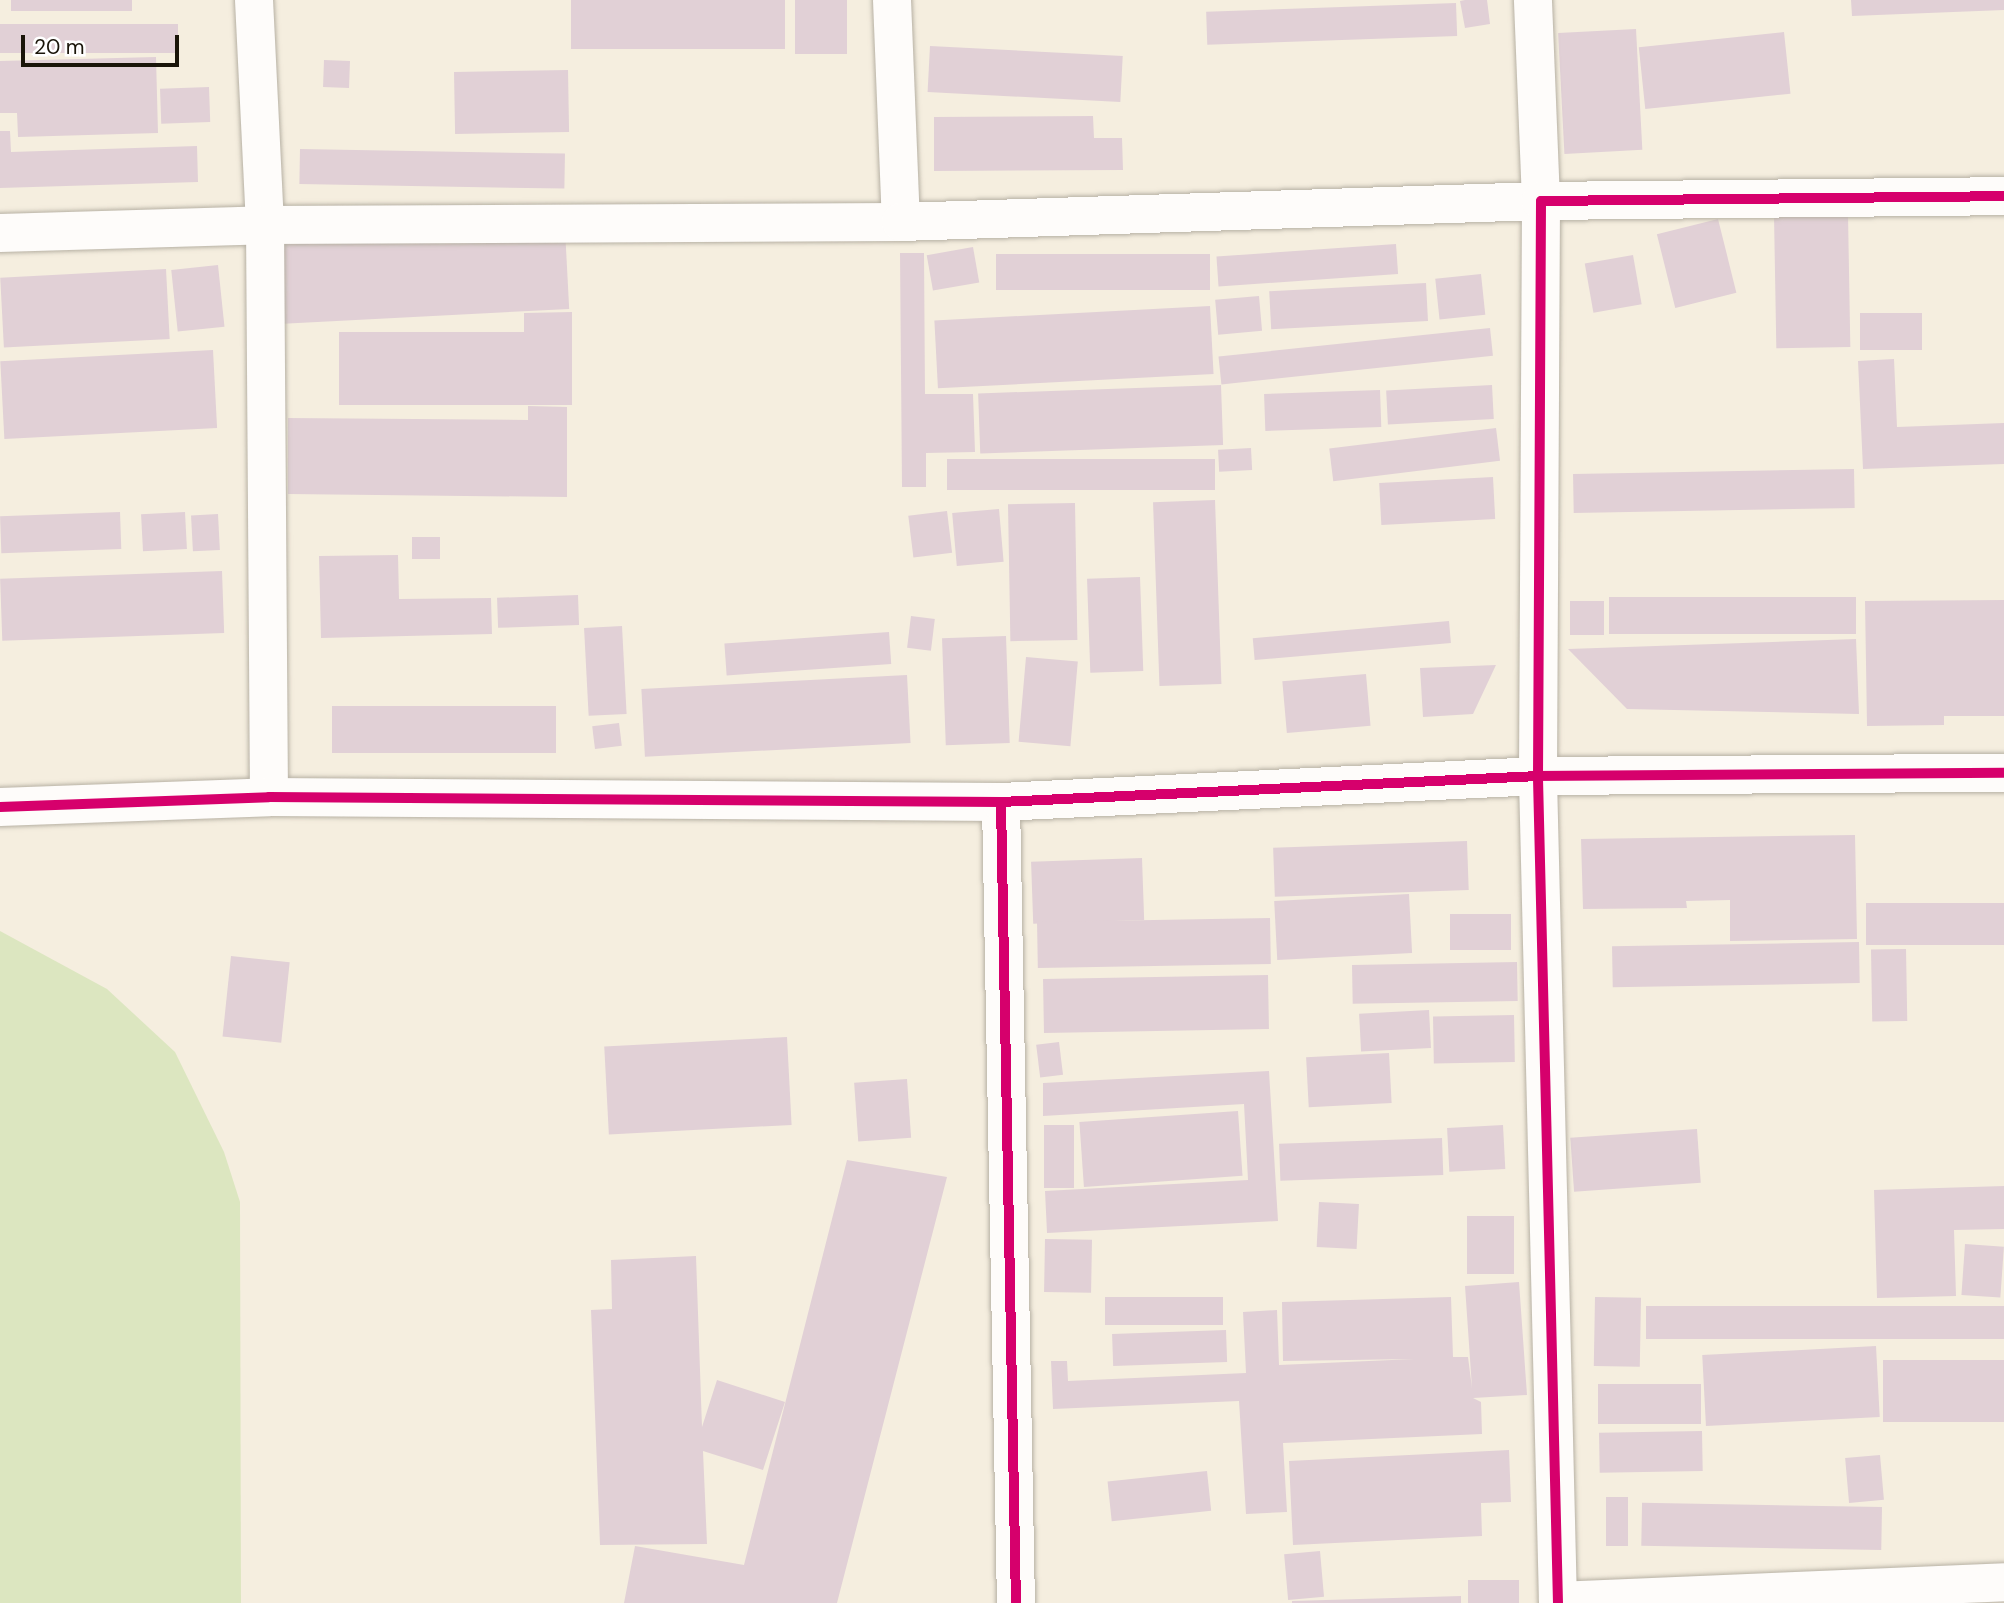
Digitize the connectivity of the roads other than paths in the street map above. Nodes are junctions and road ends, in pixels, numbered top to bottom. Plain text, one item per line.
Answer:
1 (254, 0) edge
2 (892, 0) edge
3 (1533, 0) edge
4 (2004, 196) edge
5 (1541, 201) junction
6 (901, 222) junction
7 (265, 225) junction
8 (0, 233) edge
9 (2004, 773) edge
10 (1538, 776) junction
11 (269, 797) junction
12 (1001, 802) junction
13 (0, 807) edge
14 (2004, 1582) edge
15 (1558, 1602) edge
16 (1016, 1603) edge

1 - 7 street
2 - 6 street
3 - 5 street
4 - 5 street
5 - 6 street
5 - 10 street
6 - 7 street
7 - 8 street
7 - 11 street
9 - 10 street
10 - 12 street
10 - 15 street
11 - 12 street
11 - 13 street
12 - 16 street
14 - 15 street

